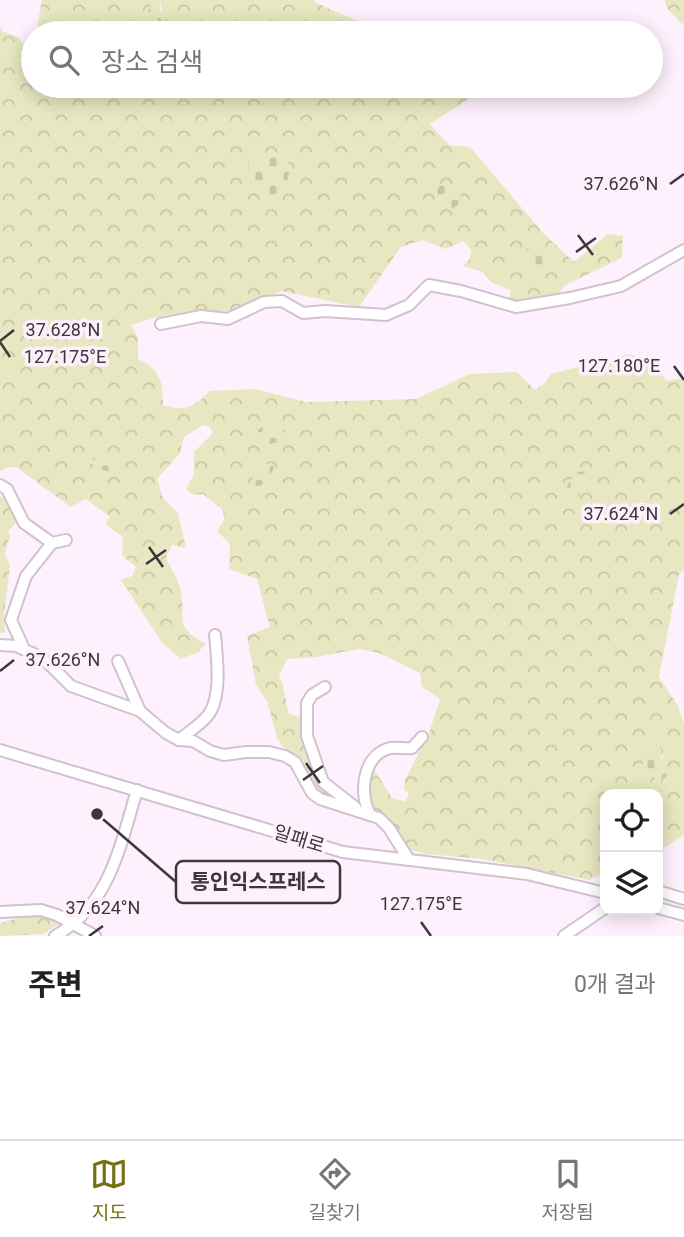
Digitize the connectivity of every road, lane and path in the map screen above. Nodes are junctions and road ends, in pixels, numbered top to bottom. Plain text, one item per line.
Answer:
1 (684, 250) edge
2 (161, 324) dead end
3 (0, 485) edge
4 (66, 540) dead end
5 (52, 543) junction
6 (215, 635) dead end
7 (0, 645) edge
8 (24, 649) junction
9 (118, 661) dead end
10 (326, 687) dead end
11 (140, 711) junction
12 (422, 737) dead end
13 (178, 740) junction
14 (0, 750) edge
15 (138, 790) junction
16 (357, 809) junction
17 (369, 813) junction
18 (409, 860) junction
19 (600, 892) edge
20 (663, 893) edge
21 (684, 899) edge
22 (663, 909) edge
23 (600, 911) edge
24 (0, 912) edge
25 (684, 915) edge
26 (75, 924) junction
27 (55, 936) edge
28 (94, 936) edge
29 (564, 936) edge

1 - 2 street
3 - 5 street
4 - 5 street
5 - 8 street
6 - 13 street
7 - 8 street
8 - 11 street
9 - 11 street
10 - 16 street
11 - 13 street
12 - 17 street
13 - 16 street
14 - 15 street, 일패로
15 - 18 street, 일패로
15 - 26 street
16 - 17 street
17 - 18 street
18 - 19 street, 일패로
20 - 21 street
22 - 25 street
23 - 29 street
24 - 26 street
26 - 27 street
26 - 28 street

